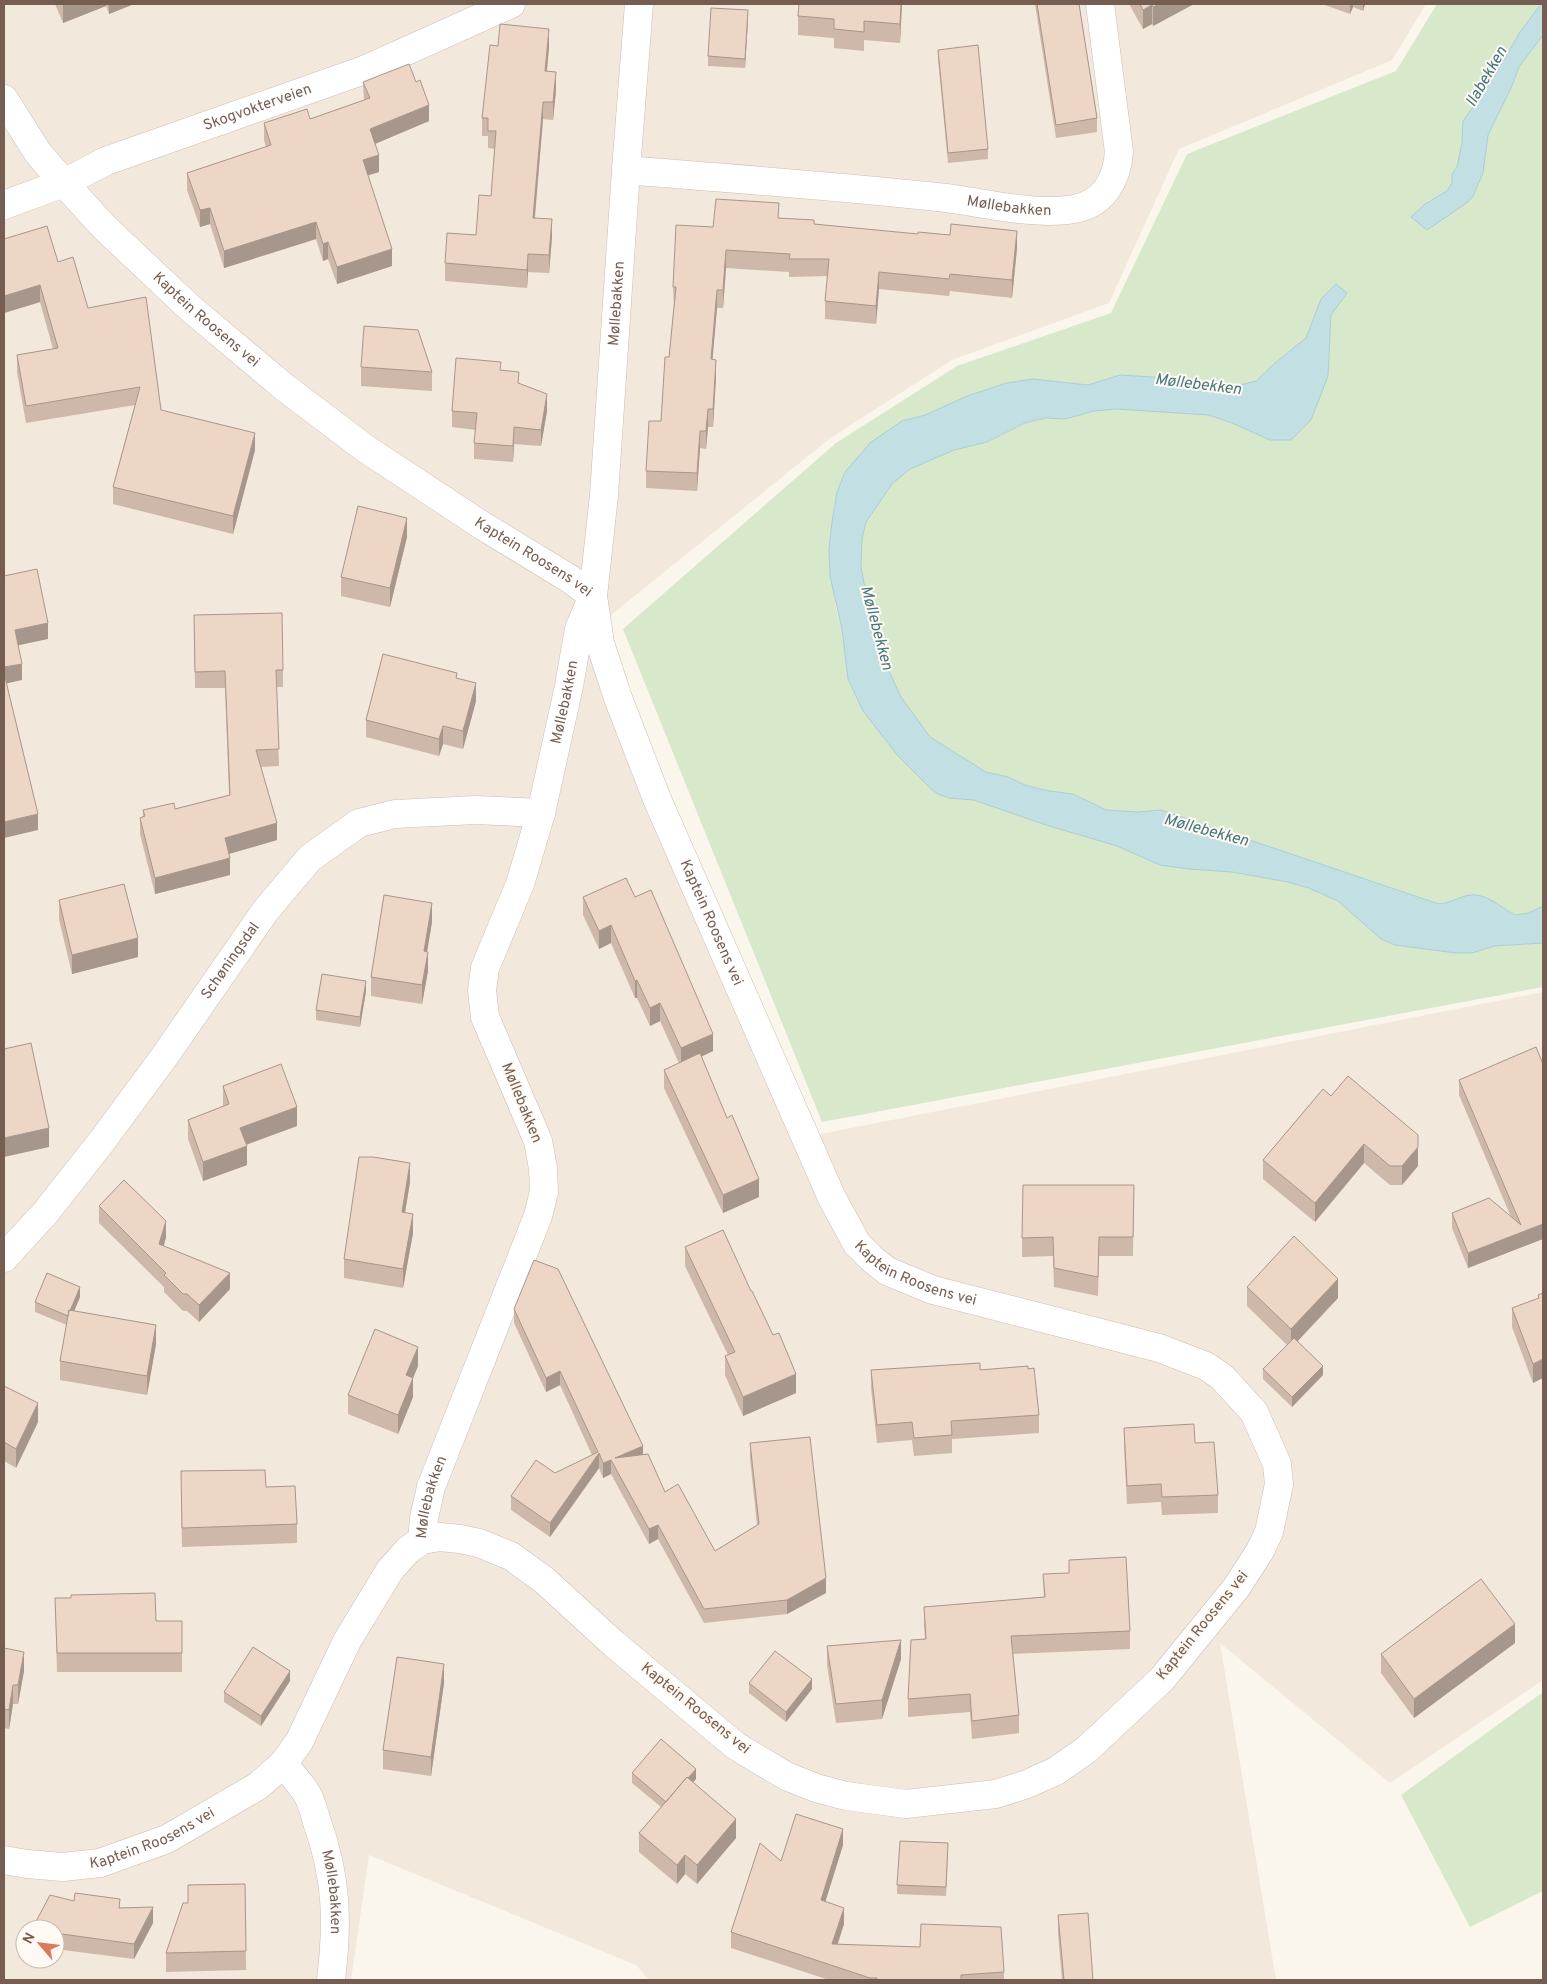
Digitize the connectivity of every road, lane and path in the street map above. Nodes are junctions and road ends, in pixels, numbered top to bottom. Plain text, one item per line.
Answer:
1 (510, 4) edge
2 (639, 4) edge
3 (1100, 4) edge
4 (4, 98) edge
5 (626, 170) junction
6 (64, 183) junction
7 (4, 205) edge
8 (593, 596) junction
9 (541, 813) junction
10 (4, 1258) edge
11 (422, 1540) junction
12 (283, 1764) junction
13 (4, 1860) edge
14 (331, 1980) edge

1 - 6 street, Skogvokterveien
2 - 5 street, Møllebakken
3 - 5 street, Møllebakken
4 - 6 street, Kaptein Roosens vei
5 - 8 street, Møllebakken
6 - 7 street, Skogvokterveien
6 - 8 street, Kaptein Roosens vei
8 - 9 street, Møllebakken
8 - 11 street, Kaptein Roosens vei
9 - 10 street, Schøningsdal
9 - 11 street, Møllebakken
11 - 12 street, Møllebakken
12 - 13 street, Kaptein Roosens vei
12 - 14 street, Møllebakken

